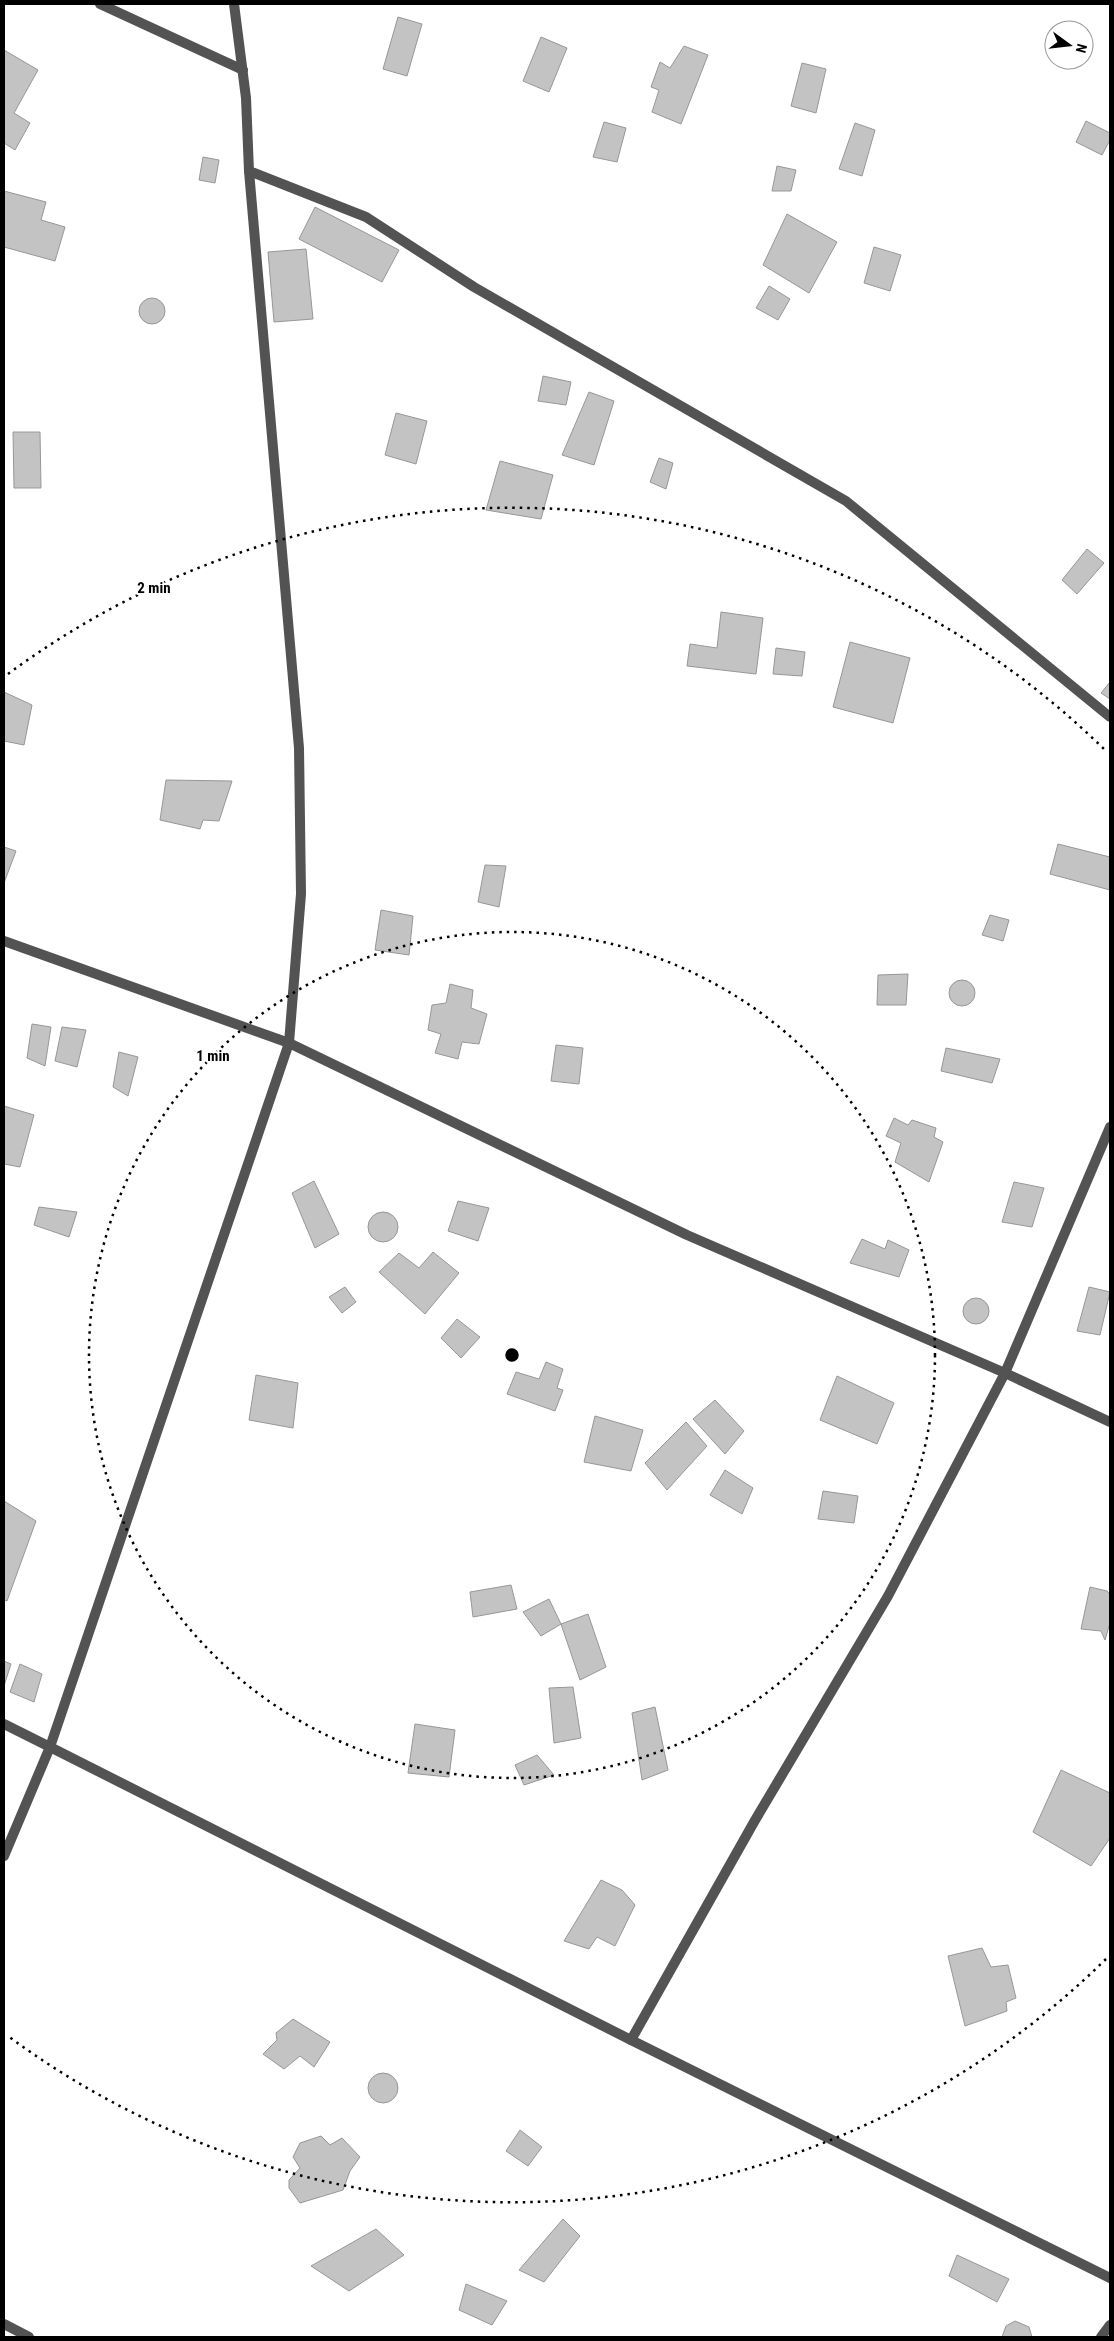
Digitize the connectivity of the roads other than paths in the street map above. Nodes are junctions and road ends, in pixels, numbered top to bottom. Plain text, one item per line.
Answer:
1 (100, 4) edge
2 (234, 4) edge
3 (243, 70) junction
4 (249, 171) junction
5 (1110, 717) edge
6 (4, 941) edge
7 (289, 1043) junction
8 (1110, 1127) edge
9 (1005, 1373) junction
10 (1110, 1422) edge
11 (4, 1724) edge
12 (50, 1747) junction
13 (4, 1856) edge
14 (630, 2040) junction
15 (1110, 2278) edge
16 (4, 2324) edge
17 (1110, 2325) edge
18 (29, 2337) edge
19 (1101, 2337) edge

1 - 3 street
2 - 3 street
3 - 4 street
4 - 5 street
4 - 7 street
6 - 7 street
7 - 9 street
7 - 12 street
8 - 9 street
9 - 10 street
9 - 14 street
11 - 12 street
12 - 13 street
12 - 14 street
14 - 15 street
16 - 18 street
17 - 19 street

